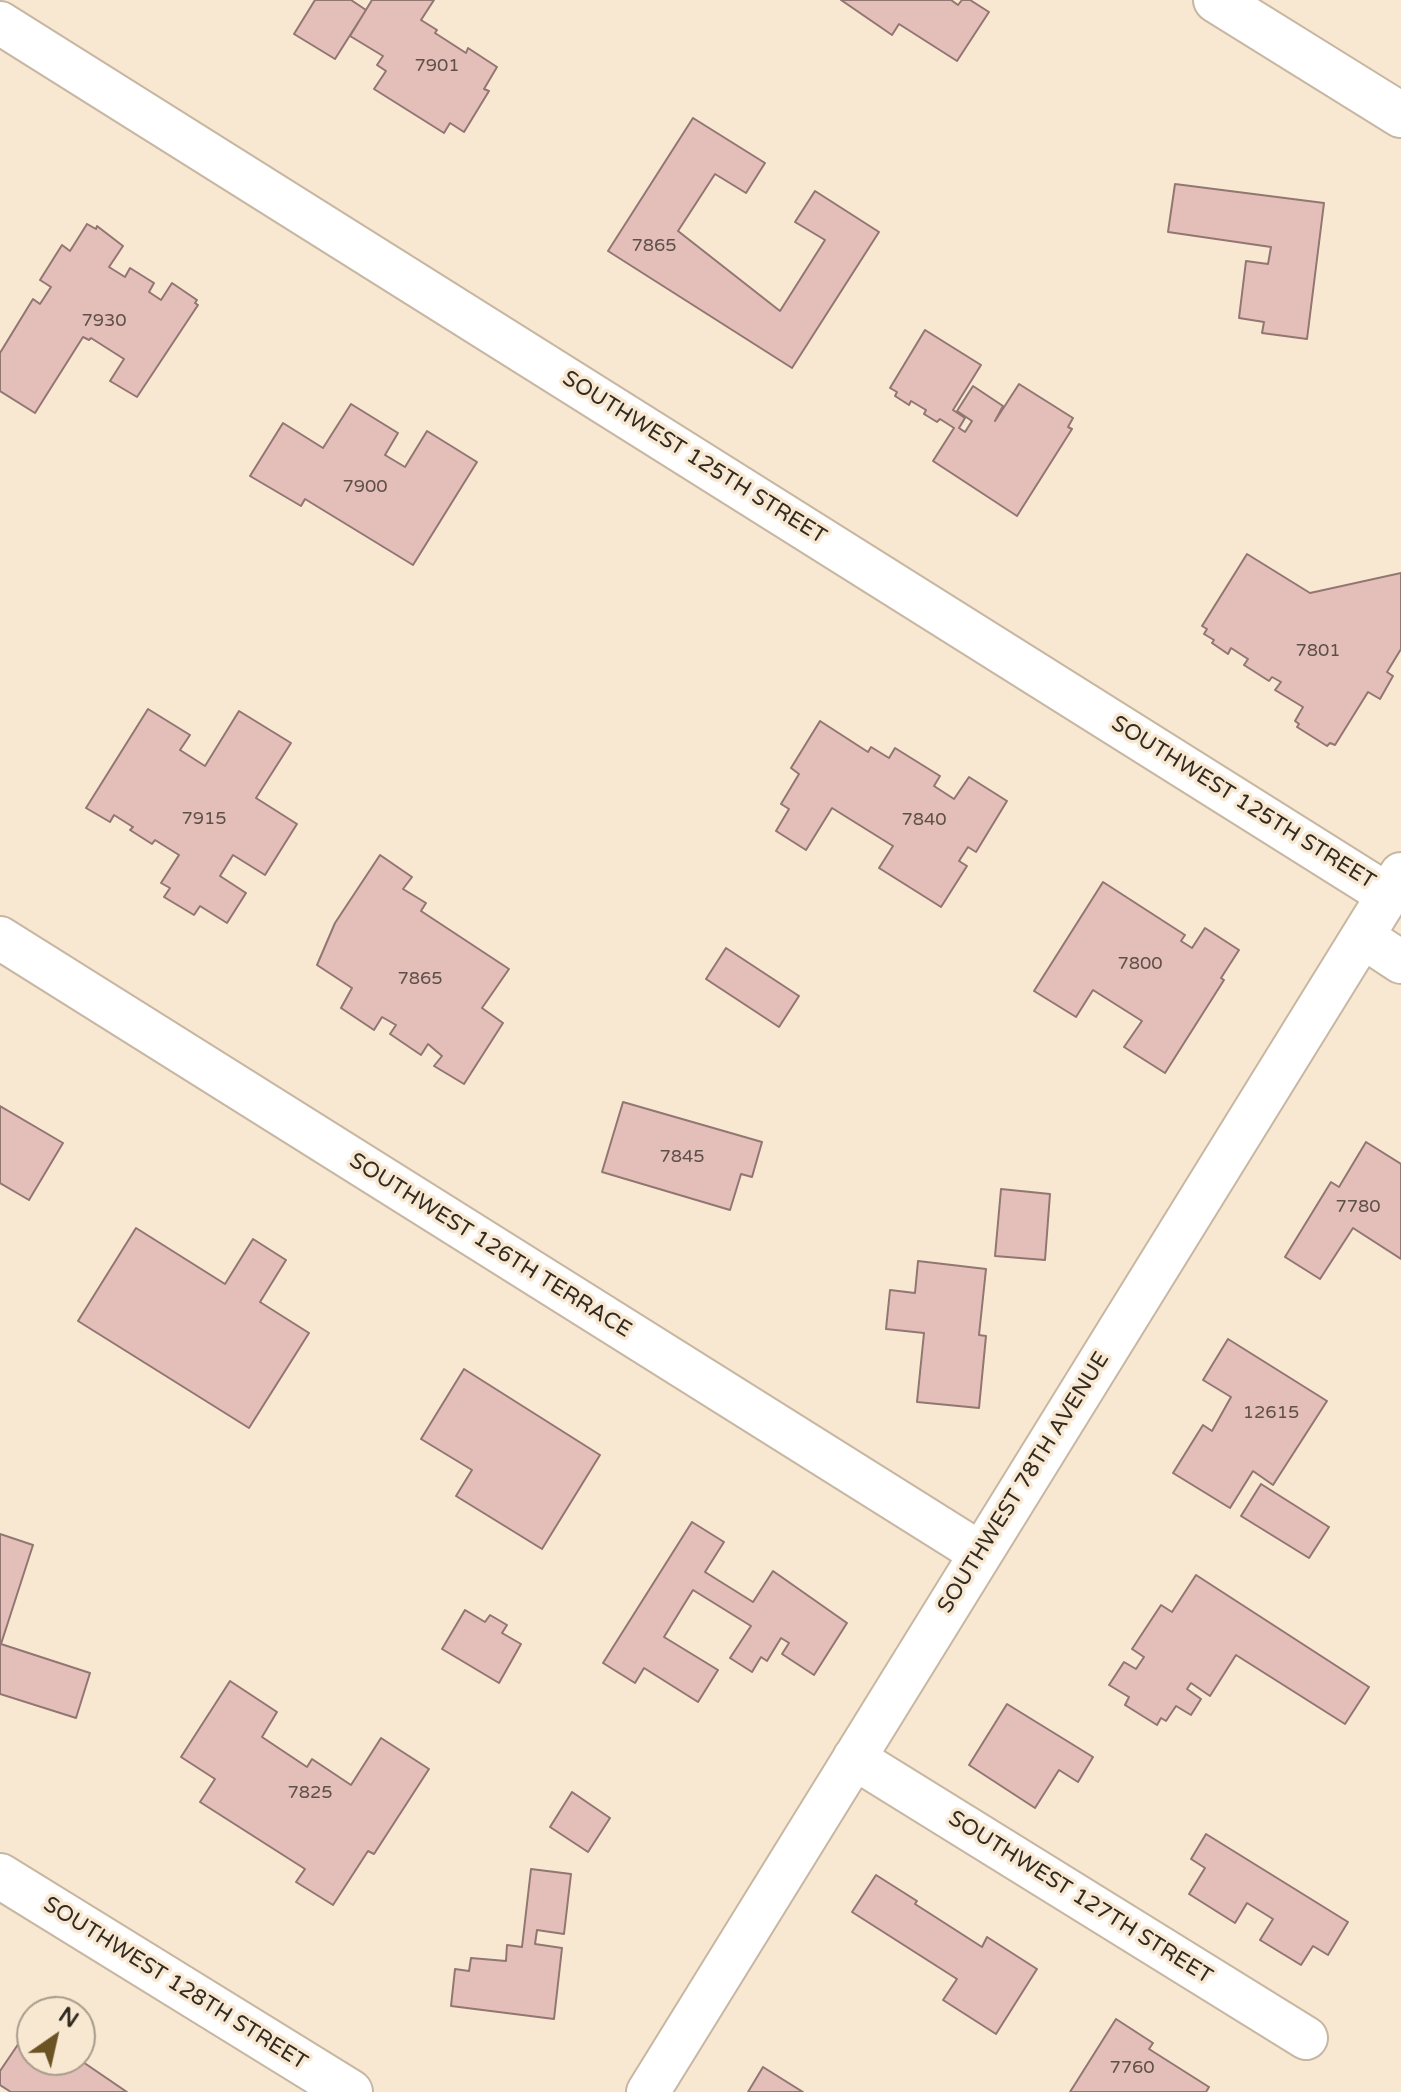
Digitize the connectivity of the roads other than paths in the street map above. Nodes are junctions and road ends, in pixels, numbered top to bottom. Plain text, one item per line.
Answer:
1 (1216, 0) edge
2 (0, 23) edge
3 (1401, 115) edge
4 (1394, 884) edge
5 (1363, 937) junction
6 (0, 938) edge
7 (1401, 962) edge
8 (980, 1553) junction
9 (854, 1758) junction
10 (0, 1876) edge
11 (1306, 2038) dead end
12 (350, 2092) edge
13 (648, 2092) edge

1 - 3 street
2 - 4 street, SOUTHWEST 125TH STREET
4 - 5 street, SOUTHWEST 78TH AVENUE
5 - 7 street
5 - 8 street, SOUTHWEST 78TH AVENUE
6 - 8 street, SOUTHWEST 126TH TERRACE
8 - 9 street, SOUTHWEST 78TH AVENUE
9 - 11 street, SOUTHWEST 127TH STREET
9 - 13 street, SOUTHWEST 78TH AVENUE
10 - 12 street, SOUTHWEST 128TH STREET

